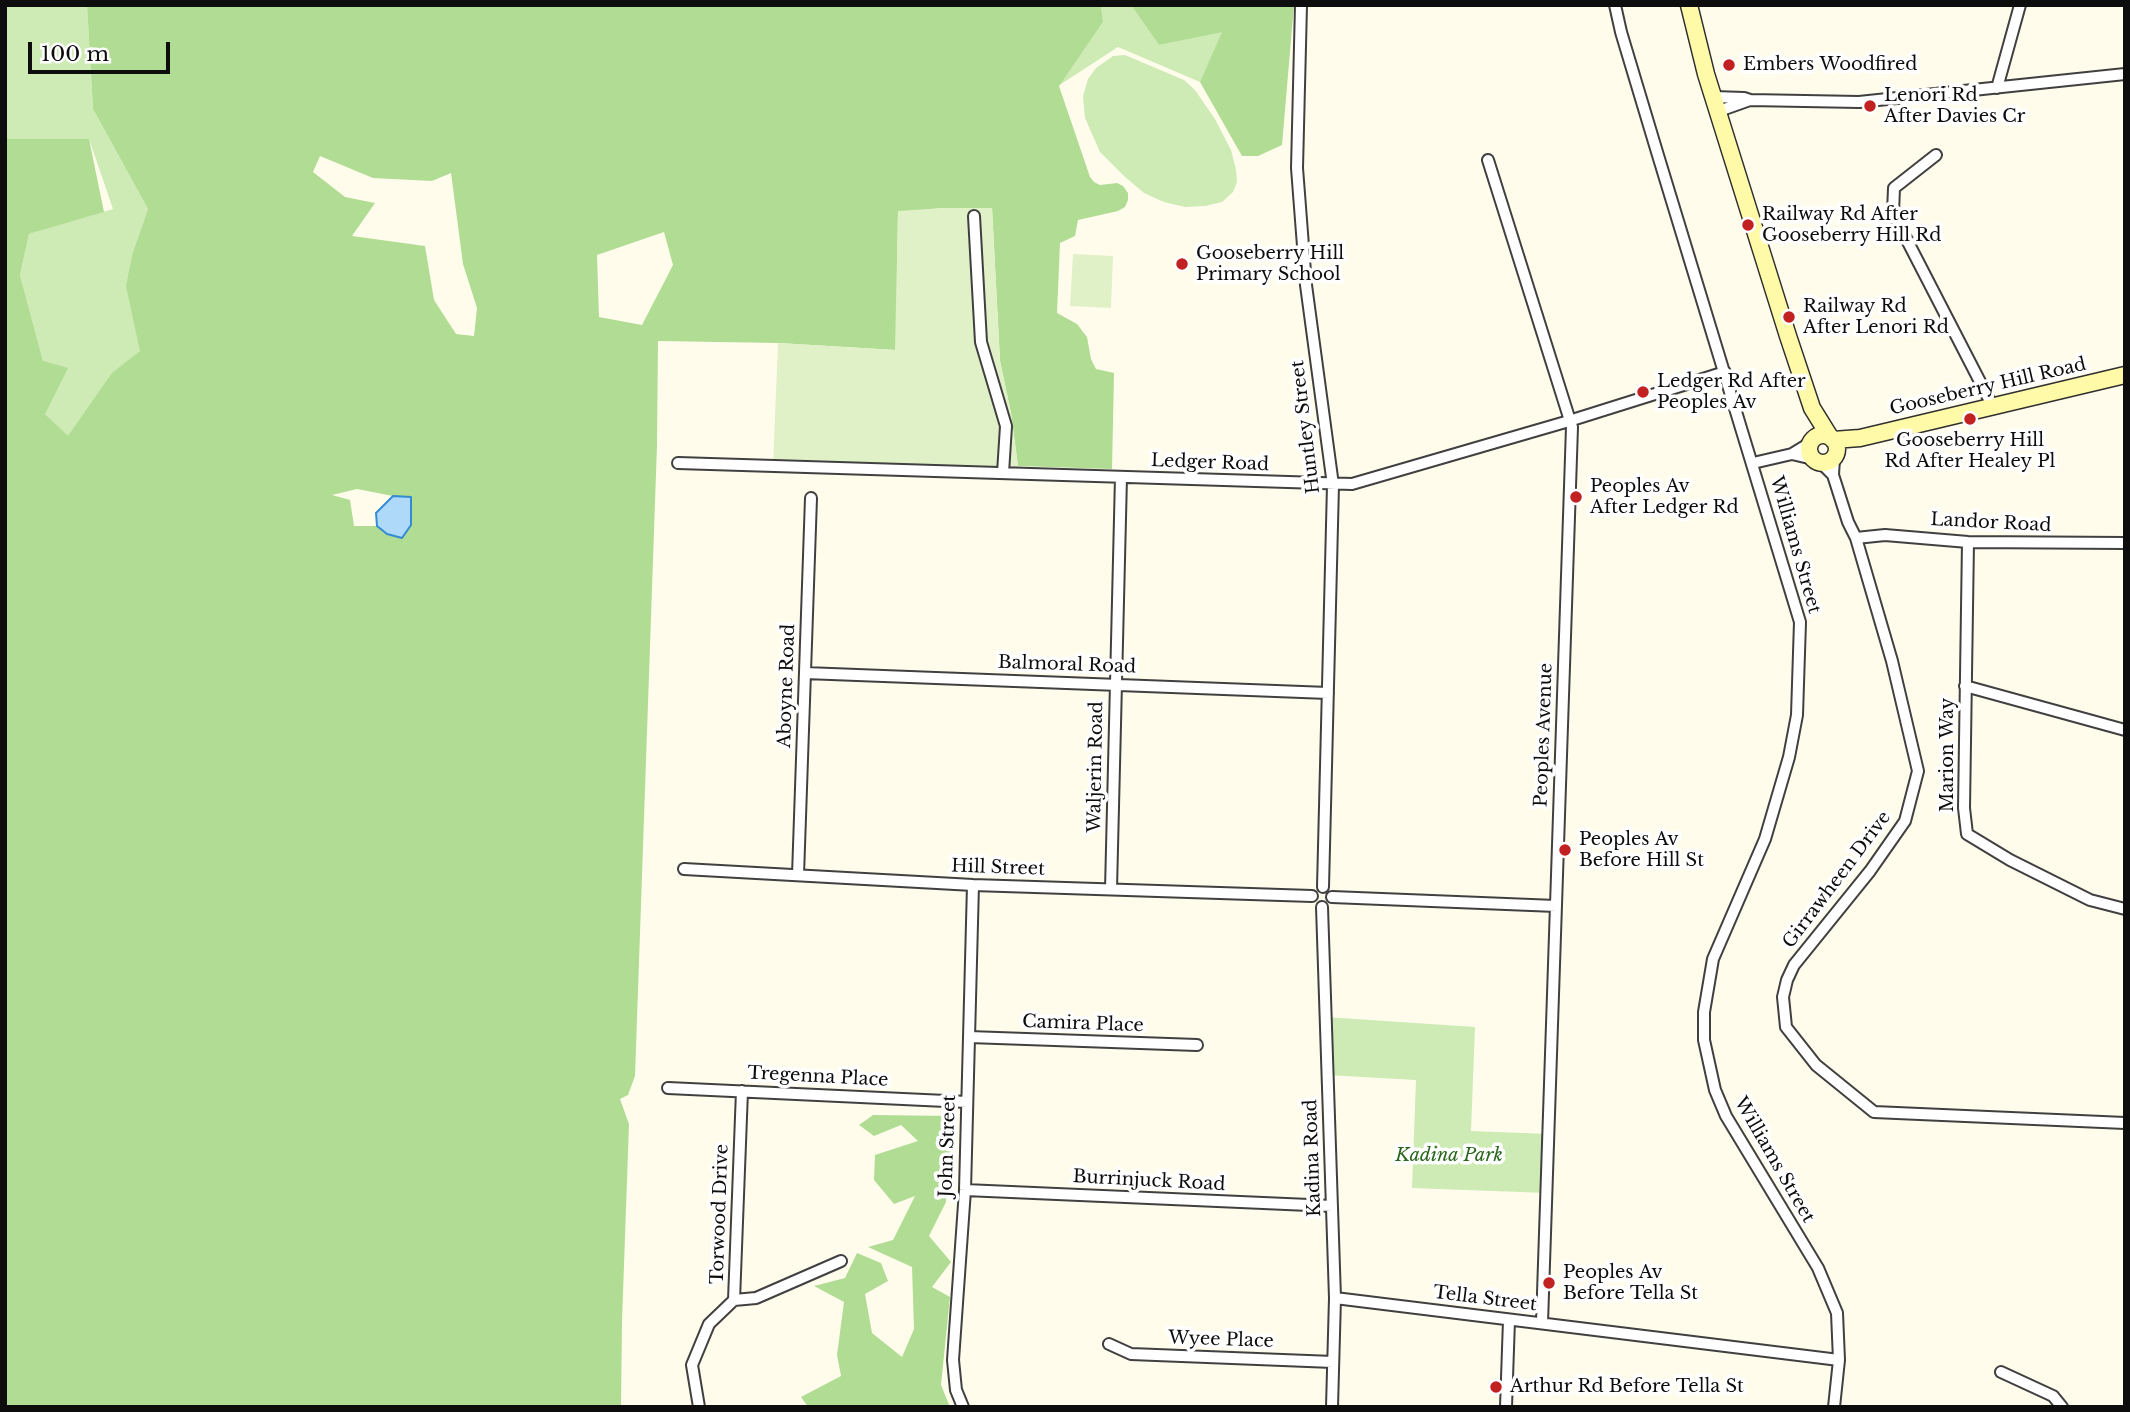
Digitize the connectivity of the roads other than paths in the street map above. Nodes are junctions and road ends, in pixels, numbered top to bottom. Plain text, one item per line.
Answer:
1 (1301, 5) edge
2 (1615, 5) edge
3 (1689, 5) edge
4 (2020, 5) edge
5 (2125, 74) edge
6 (1997, 88) junction
7 (1716, 104) junction
8 (1936, 155) dead end
9 (1488, 160) dead end
10 (974, 216) dead end
11 (1725, 372) junction
12 (2125, 375) edge
13 (1992, 405) junction
14 (1569, 421) junction
15 (1825, 452) junction
16 (678, 463) dead end
17 (1753, 463) junction
18 (1003, 474) junction
19 (1121, 477) junction
20 (1333, 485) junction
21 (811, 498) dead end
22 (1856, 538) junction
23 (1968, 542) junction
24 (2125, 543) edge
25 (805, 673) junction
26 (1116, 685) junction
27 (1965, 686) junction
28 (1328, 693) junction
29 (2125, 730) edge
30 (684, 869) dead end
31 (798, 875) junction
32 (973, 885) junction
33 (1323, 887) junction
34 (1111, 889) junction
35 (1312, 896) junction
36 (1332, 897) junction
37 (1556, 906) junction
38 (1322, 907) junction
39 (2125, 909) edge
40 (969, 1037) junction
41 (1197, 1045) dead end
42 (668, 1088) dead end
43 (742, 1091) junction
44 (967, 1102) junction
45 (2125, 1123) edge
46 (965, 1190) junction
47 (1332, 1206) junction
48 (841, 1261) dead end
49 (1335, 1298) junction
50 (734, 1300) junction
51 (1509, 1320) junction
52 (1542, 1323) junction
53 (1109, 1344) dead end
54 (1839, 1360) junction
55 (1334, 1362) junction
56 (2001, 1372) dead end
57 (699, 1407) edge
58 (963, 1407) edge
59 (1332, 1407) edge
60 (1506, 1407) edge
61 (1834, 1407) edge
62 (2062, 1407) edge

1 - 20 street, Huntley Street
2 - 11 street, Williams Street
3 - 7 street
4 - 6 street
5 - 6 street
6 - 7 street
7 - 15 street
8 - 13 street
9 - 14 street, Peoples Avenue
10 - 18 street
11 - 14 street, Ledger Road
11 - 17 street, Williams Street
12 - 13 street, Gooseberry Hill Road
13 - 15 street, Gooseberry Hill Road
14 - 20 street, Ledger Road
14 - 37 street, Peoples Avenue
15 - 17 street
15 - 22 street, Girrawheen Drive
16 - 18 street, Ledger Road
17 - 54 street, Williams Street
18 - 19 street, Ledger Road
19 - 20 street, Ledger Road
19 - 26 street, Waljerin Road
20 - 28 street, Huntley Street
21 - 25 street, Aboyne Road
22 - 23 street, Landor Road
22 - 45 street, Girrawheen Drive
23 - 24 street, Landor Road
23 - 27 street, Marion Way
25 - 26 street, Balmoral Road
25 - 31 street, Aboyne Road
26 - 28 street, Balmoral Road
26 - 34 street, Waljerin Road
27 - 29 street
27 - 39 street, Marion Way
28 - 33 street, Huntley Street
30 - 31 street, Hill Street
31 - 32 street, Hill Street
32 - 34 street, Hill Street
32 - 40 street, John Street
33 - 35 street
33 - 36 street
34 - 35 street, Hill Street
35 - 38 street
36 - 37 street
36 - 38 street
37 - 52 street, Peoples Avenue
38 - 47 street, Kadina Road
40 - 41 street, Camira Place
40 - 44 street, John Street
42 - 43 street, Tregenna Place
43 - 44 street, Tregenna Place
43 - 50 street, Torwood Drive
44 - 46 street, John Street
46 - 47 street, Burrinjuck Road
46 - 58 street, John Street
47 - 49 street, Kadina Road
48 - 50 street
49 - 51 street, Tella Street
49 - 55 street, Kadina Road
50 - 57 street, Torwood Drive
51 - 52 street, Tella Street
51 - 60 street
52 - 54 street, Tella Street
53 - 55 street, Wyee Place
54 - 61 street, Williams Street
55 - 59 street, Kadina Road
56 - 62 street

